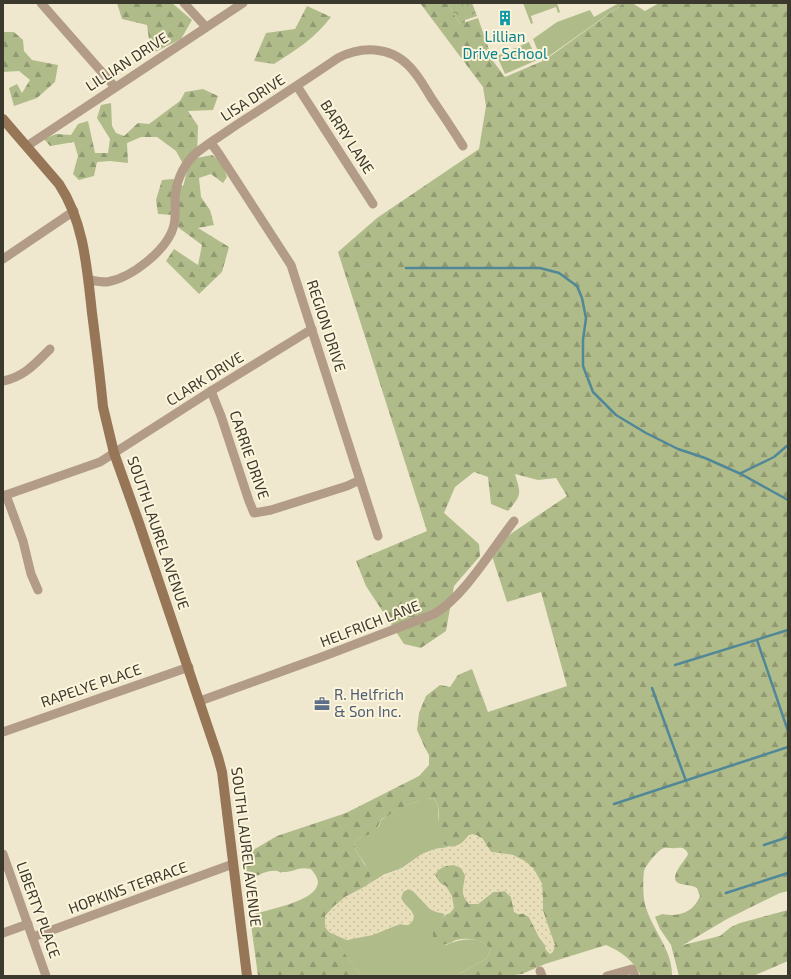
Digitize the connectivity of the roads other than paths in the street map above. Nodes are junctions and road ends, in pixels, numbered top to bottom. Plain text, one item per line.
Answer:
1 (41, 3) edge
2 (184, 3) edge
3 (243, 3) edge
4 (206, 27) junction
5 (297, 86) junction
6 (115, 87) junction
7 (3, 119) edge
8 (211, 143) junction
9 (27, 146) junction
10 (463, 146) dead end
11 (373, 204) dead end
12 (74, 211) junction
13 (3, 259) edge
14 (89, 280) junction
15 (312, 329) junction
16 (50, 349) dead end
17 (3, 381) edge
18 (211, 391) junction
19 (114, 454) junction
20 (360, 480) junction
21 (5, 495) edge
22 (514, 521) dead end
23 (378, 536) dead end
24 (38, 590) dead end
25 (189, 667) junction
26 (200, 701) junction
27 (3, 732) edge
28 (3, 854) edge
29 (233, 864) junction
30 (28, 924) junction
31 (3, 933) edge
32 (33, 937) junction
33 (633, 972) edge
34 (46, 976) edge
35 (247, 976) edge
36 (607, 976) edge

1 - 6 street
2 - 4 street
3 - 4 street, LILLIAN DRIVE
4 - 6 street, LILLIAN DRIVE
5 - 8 street, LISA DRIVE
5 - 10 street, LISA DRIVE
5 - 11 street, BARRY LANE
6 - 9 street, LILLIAN DRIVE
7 - 9 street, SOUTH LAUREL AVENUE
8 - 14 street, LISA DRIVE
8 - 15 street, REGION DRIVE
9 - 12 street, SOUTH LAUREL AVENUE
12 - 13 street
12 - 14 street, SOUTH LAUREL AVENUE
14 - 19 street, SOUTH LAUREL AVENUE
15 - 18 street, CLARK DRIVE
15 - 20 street, REGION DRIVE
16 - 17 street
18 - 19 street, CLARK DRIVE
18 - 20 street, CARRIE DRIVE
19 - 21 street, CLARK DRIVE
19 - 25 street, SOUTH LAUREL AVENUE
20 - 23 street, REGION DRIVE
21 - 24 street
22 - 26 street, HELFRICH LANE
25 - 26 street, SOUTH LAUREL AVENUE
25 - 27 street, RAPELYE PLACE
26 - 29 street, SOUTH LAUREL AVENUE
28 - 30 street, LIBERTY PLACE
29 - 32 street, HOPKINS TERRACE
29 - 35 street, SOUTH LAUREL AVENUE
30 - 31 street
30 - 32 street, LIBERTY PLACE
32 - 34 street, LIBERTY PLACE
33 - 36 street

